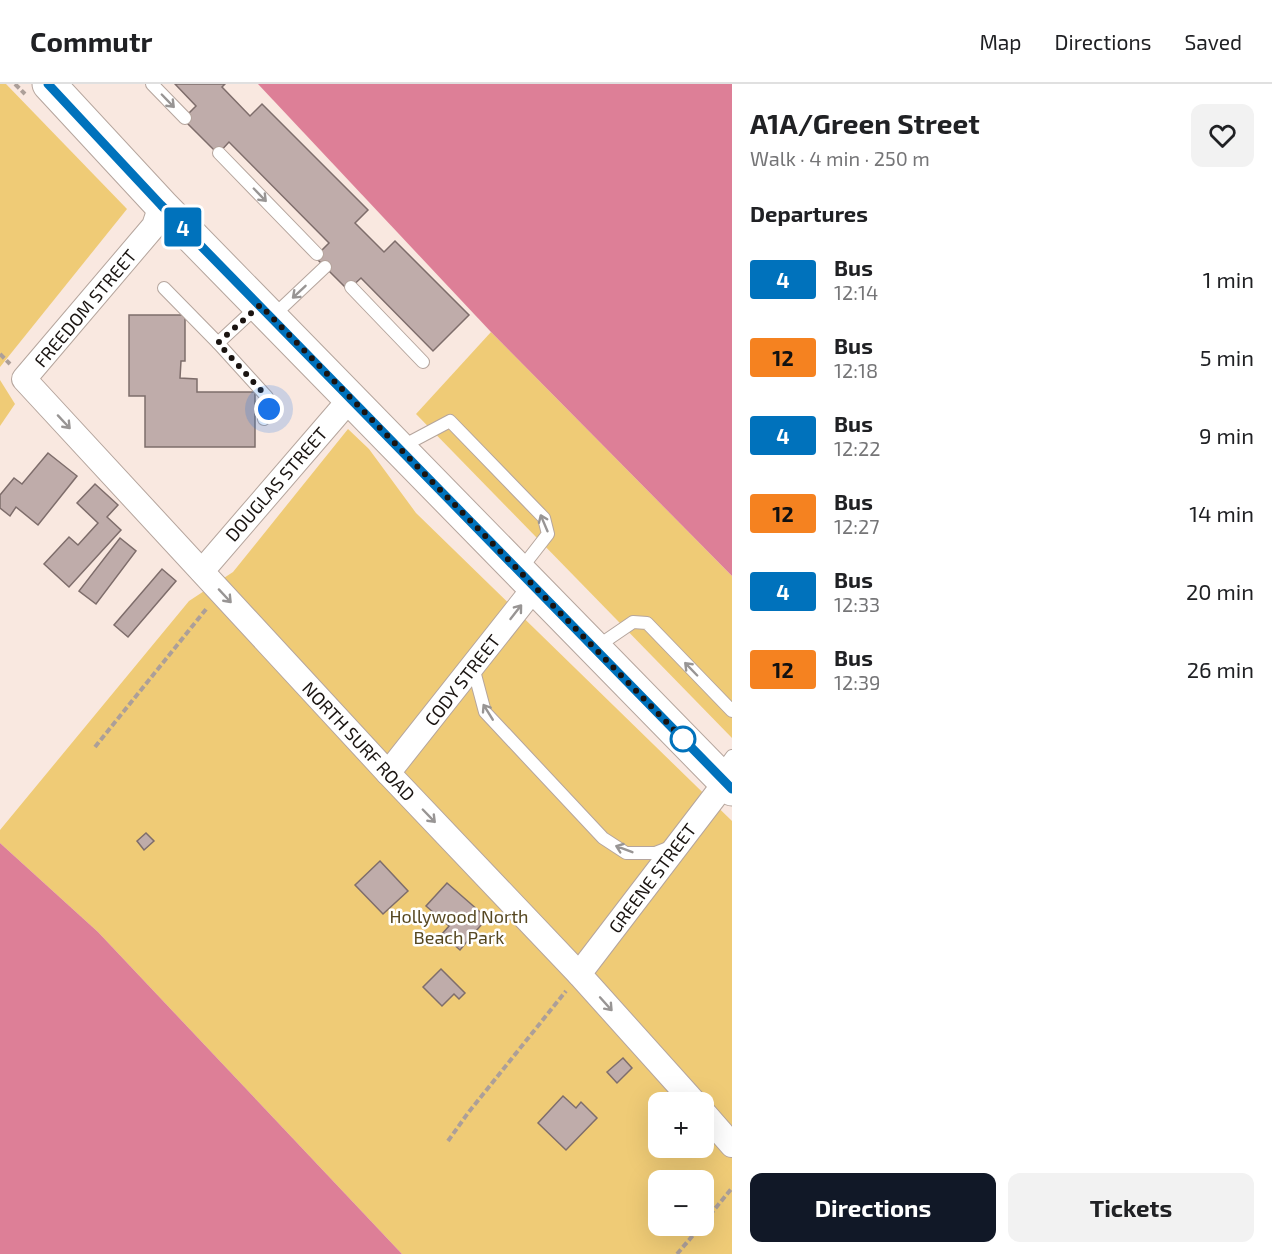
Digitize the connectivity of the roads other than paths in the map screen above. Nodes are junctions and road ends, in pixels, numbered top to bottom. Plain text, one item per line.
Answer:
1 (48, 84) edge
2 (152, 84) edge
3 (185, 117) dead end
4 (219, 153) dead end
5 (161, 205) junction
6 (317, 254) dead end
7 (325, 267) dead end
8 (351, 287) dead end
9 (164, 288) dead end
10 (266, 311) junction
11 (218, 343) junction
12 (423, 362) dead end
13 (24, 380) joint
14 (351, 398) junction
15 (264, 419) dead end
16 (400, 448) junction
17 (202, 571) junction
18 (527, 579) junction
19 (594, 648) junction
20 (473, 666) junction
21 (732, 711) edge
22 (388, 772) junction
23 (727, 776) edge
24 (679, 843) junction
25 (579, 974) junction
26 (685, 1092) edge
27 (714, 1124) edge
28 (732, 1145) edge

1 - 5 main road
2 -> 3 lane
4 -> 6 lane
5 - 10 main road
5 - 13 street, FREEDOM STREET
7 -> 10 lane
8 - 12 lane
9 - 11 lane
10 - 11 lane
10 - 14 main road
11 - 15 lane
13 -> 17 street, NORTH SURF ROAD
14 - 16 main road
14 - 17 street, DOUGLAS STREET
16 - 18 main road
18 -> 16 lane
17 -> 22 street, NORTH SURF ROAD
18 - 19 main road
20 -> 18 street, CODY STREET
21 -> 19 lane
19 - 23 main road
20 - 22 street, CODY STREET
24 -> 20 lane
22 -> 25 street, NORTH SURF ROAD
23 - 24 street, GREENE STREET
24 - 25 street, GREENE STREET
25 -> 26 street, NORTH SURF ROAD
27 - 28 street

